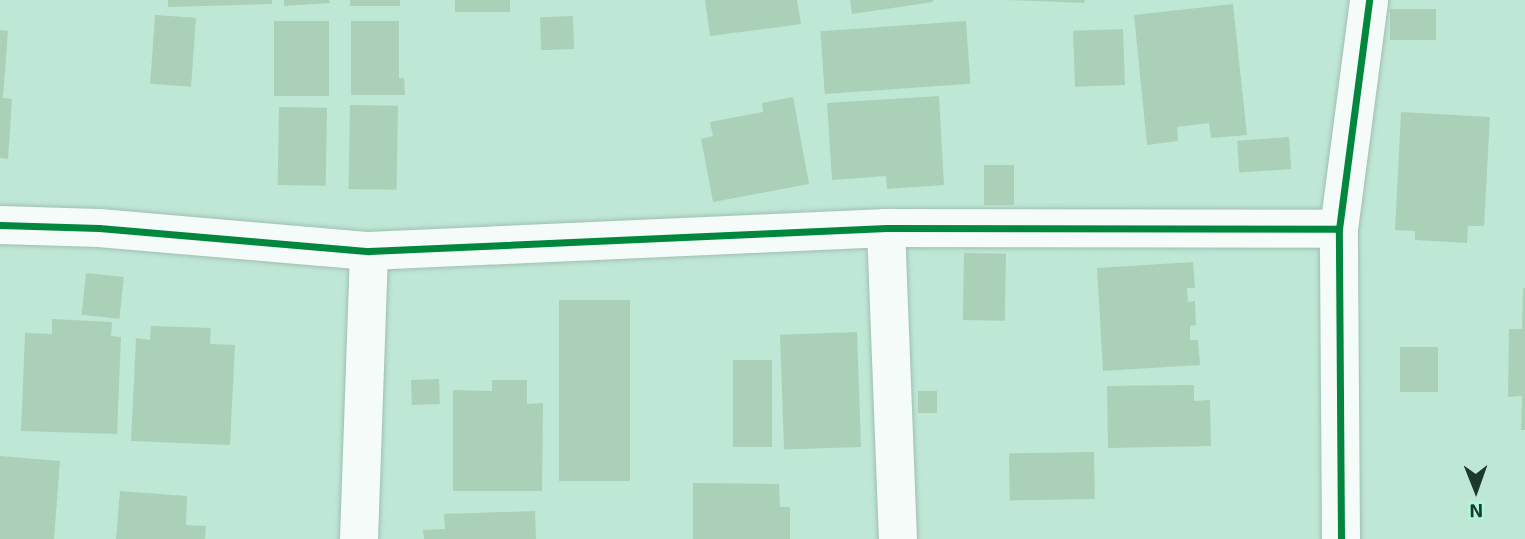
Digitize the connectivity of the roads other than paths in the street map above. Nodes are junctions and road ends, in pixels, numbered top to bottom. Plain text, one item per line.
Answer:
1 (1367, 1) edge
2 (0, 225) edge
3 (886, 228) junction
4 (1339, 229) junction
5 (369, 251) junction
6 (359, 539) edge
7 (898, 539) edge
8 (1340, 539) edge

1 - 4 street
2 - 5 street
3 - 4 street
3 - 5 street
3 - 7 street
4 - 8 street
5 - 6 street

